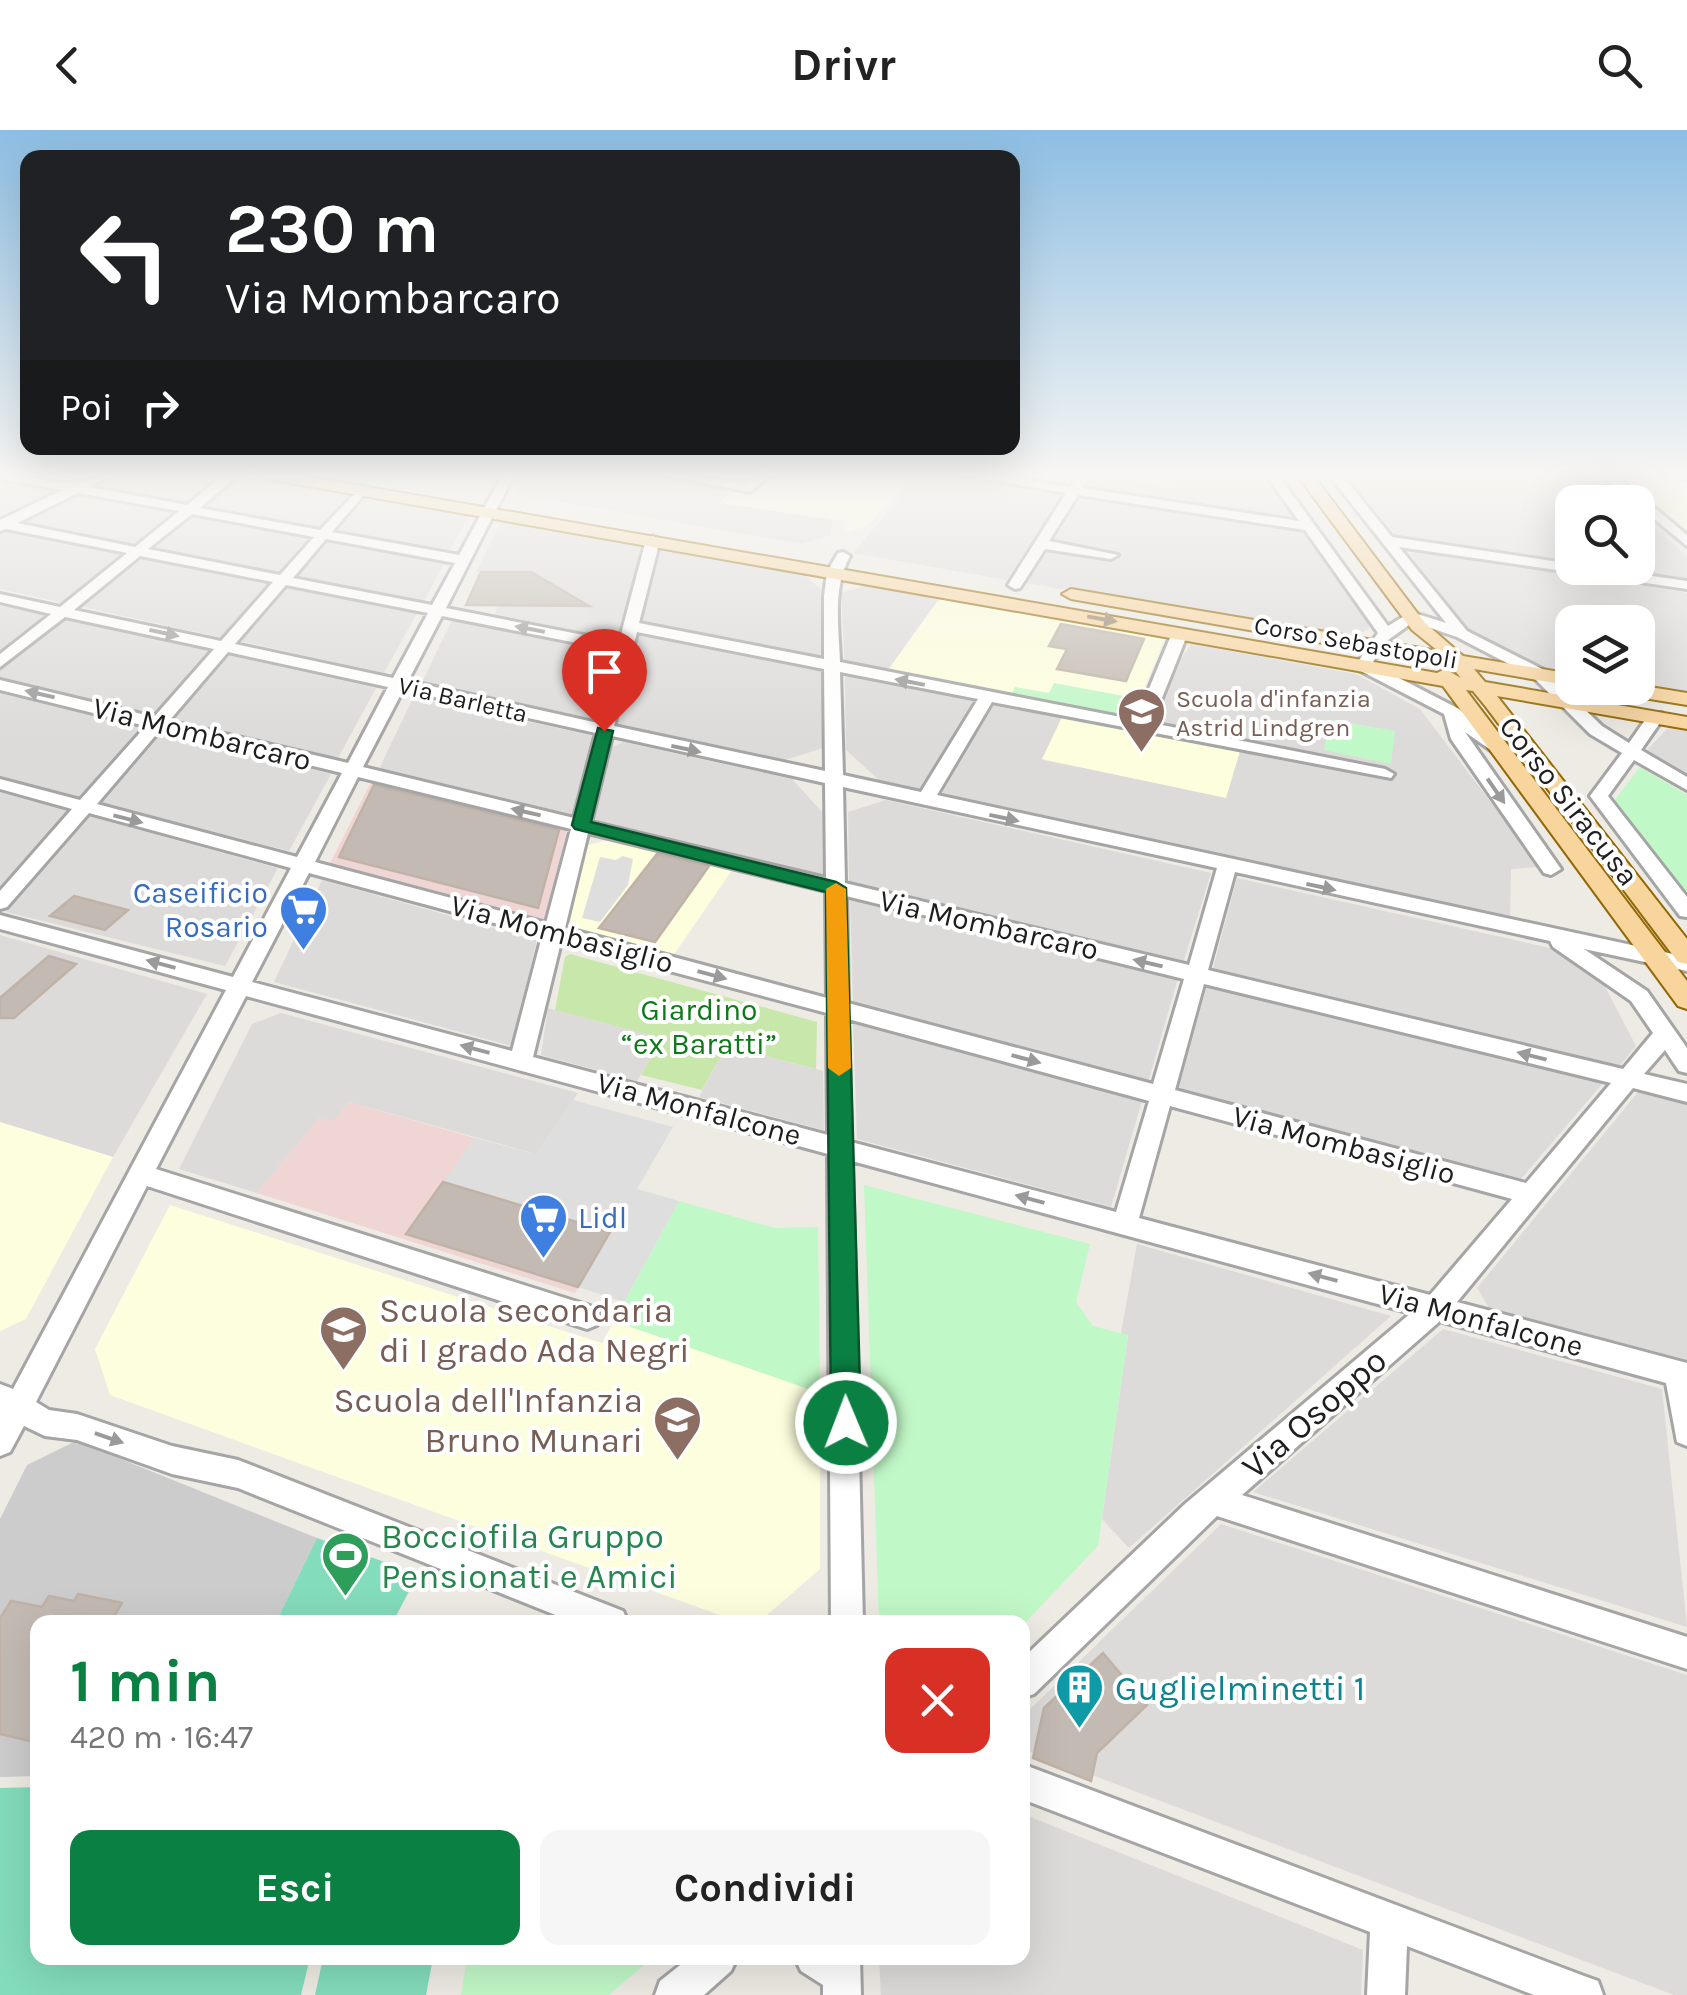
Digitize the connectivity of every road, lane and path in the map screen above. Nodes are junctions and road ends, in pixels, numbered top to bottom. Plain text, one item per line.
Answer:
1 (124, 562) edge
2 (193, 562) edge
3 (298, 562) edge
4 (462, 562) edge
5 (648, 562) edge
6 (824, 562) edge
7 (828, 562) edge
8 (1025, 562) edge
9 (1333, 562) edge
10 (1370, 562) edge
11 (1406, 562) edge
12 (1531, 562) edge
13 (839, 564) junction
14 (896, 565) dead end
15 (282, 580) junction
16 (1006, 584) joint
17 (1687, 585) edge
18 (0, 598) edge
19 (63, 611) junction
20 (437, 611) junction
21 (1414, 621) junction
22 (632, 626) junction
23 (1180, 633) junction
24 (1462, 634) junction
25 (1380, 639) junction
26 (225, 647) junction
27 (626, 648) junction
28 (1445, 654) junction
29 (0, 662) edge
30 (832, 666) junction
31 (1363, 666) junction
32 (1538, 673) junction
33 (1555, 676) edge
34 (1450, 681) junction
35 (0, 685) edge
36 (398, 685) junction
37 (1479, 686) junction
38 (1555, 691) edge
39 (1655, 694) edge
40 (987, 698) junction
41 (1555, 699) edge
42 (1687, 699) edge
43 (1569, 705) edge
44 (1588, 705) edge
45 (1453, 712) junction
46 (1656, 717) junction
47 (158, 722) junction
48 (1687, 723) edge
49 (1142, 728) junction
50 (604, 731) junction
51 (1501, 749) junction
52 (1630, 751) junction
53 (353, 770) junction
54 (1385, 774) dead end
55 (835, 780) junction
56 (0, 784) edge
57 (1687, 785) edge
58 (925, 801) junction
59 (84, 806) junction
60 (581, 825) junction
61 (304, 864) junction
62 (1227, 867) junction
63 (1550, 869) dead end
64 (836, 888) junction
65 (0, 903) edge
66 (1687, 911) edge
67 (0, 922) edge
68 (553, 932) junction
69 (1549, 935) junction
70 (1644, 954) junction
71 (1687, 956) edge
72 (1687, 964) edge
73 (1196, 974) junction
74 (240, 985) junction
75 (1639, 996) junction
76 (1687, 1000) edge
77 (839, 1008) junction
78 (1665, 1034) junction
79 (522, 1061) junction
80 (1687, 1066) edge
81 (1626, 1079) junction
82 (1687, 1093) edge
83 (1161, 1096) junction
84 (840, 1147) junction
85 (141, 1174) junction
86 (1530, 1194) junction
87 (1124, 1224) junction
88 (1436, 1308) junction
89 (587, 1317) dead end
90 (1683, 1375) edge
91 (9, 1402) edge
92 (1687, 1432) edge
93 (0, 1442) edge
94 (1213, 1500) junction
95 (594, 1615) edge
96 (847, 1615) edge
97 (1687, 1653) edge
98 (1030, 1674) edge
99 (1030, 1783) edge
100 (1389, 1920) junction
101 (710, 1965) edge
102 (674, 1995) edge
103 (1386, 1995) edge
104 (1584, 1995) edge

1 - 19 street
2 - 15 street
3 - 15 street
4 - 20 street
5 - 22 street
6 - 13 main road, Corso Sebastopoli
7 - 13 main road, Corso Sebastopoli
8 - 16 street
9 - 25 street
10 - 21 main road, Corso Siracusa
11 - 24 street, Corso Siracusa
12 - 17 street
13 - 14 main road, Corso Sebastopoli
13 -> 23 main road, Corso Sebastopoli
13 - 30 street
15 - 20 street
15 - 26 street
16 - 25 main road, Corso Sebastopoli
18 - 19 street, Via Barletta
19 -> 26 street, Via Barletta
19 - 29 street
27 -> 20 street
20 - 36 street
21 - 24 street, Corso Siracusa
21 - 25 street
21 - 28 main road, Corso Siracusa
22 - 27 street
22 - 30 street
23 - 31 main road, Corso Sebastopoli
23 - 49 street
24 - 28 street
24 - 32 street, Corso Siracusa
25 - 28 main road, Corso Sebastopoli
25 - 31 street
26 - 36 street, Via Barletta
26 - 47 street
27 - 50 street
28 - 32 main road, Corso Sebastopoli
28 - 34 main road, Corso Siracusa
28 - 37 main road, Corso Siracusa
40 -> 30 street
30 - 55 street
31 - 34 main road, Corso Sebastopoli
31 - 45 street, Corso Siracusa
32 - 33 main road, Corso Sebastopoli
32 - 38 street, Corso Siracusa
34 - 37 main road, Corso Sebastopoli
34 - 51 main road, Corso Siracusa
47 -> 35 street, Via Mombarcaro
36 - 50 street, Via Barletta
36 - 53 street
37 - 41 main road, Corso Sebastopoli
37 - 71 main road, Corso Siracusa
39 - 42 main road
40 - 49 street
40 - 58 street
43 - 52 street, Corso Siracusa
44 - 46 main road, Corso Sebastopoli
45 - 51 street, Corso Siracusa
45 -> 63 street, Corso Siracusa
46 - 48 main road, Corso Sebastopoli
46 - 52 street, Corso Siracusa
47 - 53 street, Via Mombarcaro
47 - 59 street
49 - 54 street
50 -> 55 street, Via Barletta
50 - 60 street
51 - 70 main road, Corso Siracusa
52 - 57 street, Corso Siracusa
52 - 66 street, Corso Siracusa
60 -> 53 street, Via Mombarcaro
53 - 61 street
55 - 58 street, Via Barletta
55 - 64 street
56 - 59 street, Via Mombasiglio
58 -> 62 street, Via Barletta
59 -> 61 street, Via Mombasiglio
59 - 65 street
60 - 64 street, Via Mombarcaro
60 - 68 street
61 - 68 street, Via Mombasiglio
61 - 74 street
62 -> 69 street, Via Barletta
62 - 73 street
73 -> 64 street, Via Mombarcaro
64 - 77 street
74 -> 67 street, Via Monfalcone
68 -> 77 street, Via Mombasiglio
68 - 79 street
69 - 70 street, Via Barletta
69 - 75 street
70 - 72 street, Via Barletta
70 - 75 street
70 - 76 main road, Corso Siracusa
81 -> 73 street, Via Mombarcaro
73 - 83 street
79 -> 74 street, Via Monfalcone
74 - 85 street
75 - 78 street
77 -> 83 street, Via Mombasiglio
77 - 84 street
78 - 80 street
78 - 81 street, Via Osoppo
79 - 84 street, Via Monfalcone
81 - 82 street, Via Mombarcaro
81 - 86 street, Via Osoppo
83 - 86 street, Via Mombasiglio
83 - 87 street
87 -> 84 street, Via Monfalcone
84 - 96 street
85 - 89 street
85 - 91 street
86 - 88 street, Via Osoppo
88 -> 87 street, Via Monfalcone
88 - 90 street, Via Monfalcone
88 - 94 street, Via Osoppo
90 - 92 street
91 - 93 street
91 -> 95 street
94 - 97 street
94 - 98 street, Via Osoppo
99 - 100 street
100 - 103 street
100 - 104 street
101 - 102 street

